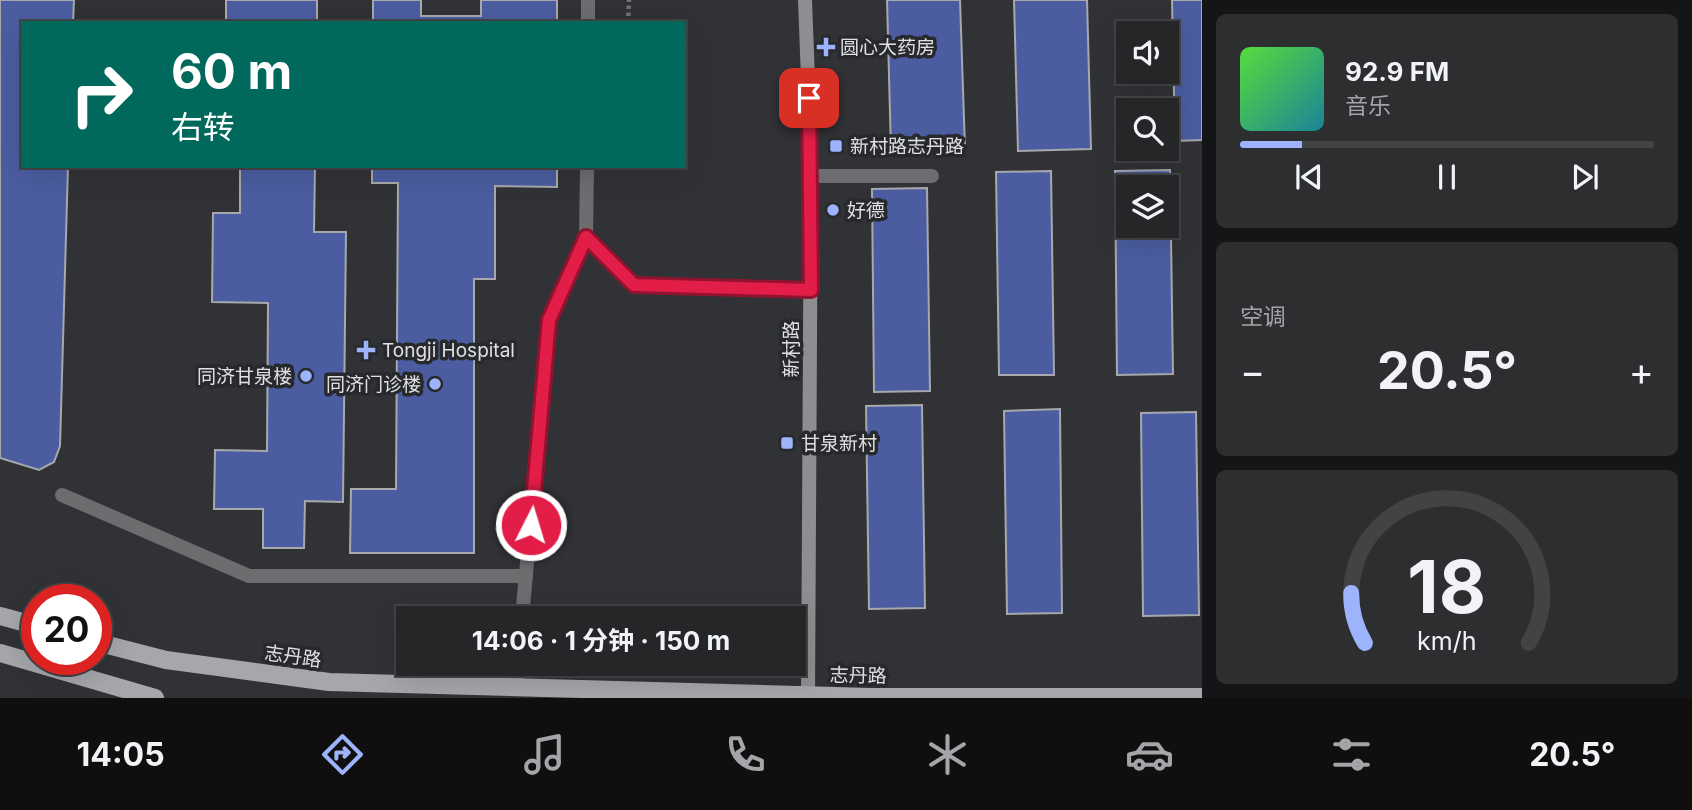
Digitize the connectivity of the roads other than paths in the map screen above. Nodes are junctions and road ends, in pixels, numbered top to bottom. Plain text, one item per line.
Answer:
1 (588, 0) edge
2 (805, 0) edge
3 (588, 21) edge
4 (587, 168) edge
5 (811, 176) junction
6 (932, 176) dead end
7 (586, 237) junction
8 (811, 290) junction
9 (62, 495) dead end
10 (526, 576) junction
11 (523, 606) edge
12 (0, 616) edge
13 (21, 622) edge
14 (112, 646) edge
15 (0, 653) edge
16 (517, 676) edge
17 (516, 687) junction
18 (808, 696) edge
19 (1202, 697) edge
20 (155, 698) edge

1 - 3 lane
2 - 5 main road, 新村路
4 - 7 lane
5 - 6 lane
5 - 8 main road, 新村路
7 - 8 lane
7 - 10 lane
8 - 18 main road, 新村路
9 - 10 lane
10 - 11 lane
12 - 13 main road
14 - 17 main road, 志丹路
15 - 20 main road
16 - 17 lane
17 - 18 main road, 志丹路
18 - 19 main road, 志丹路

